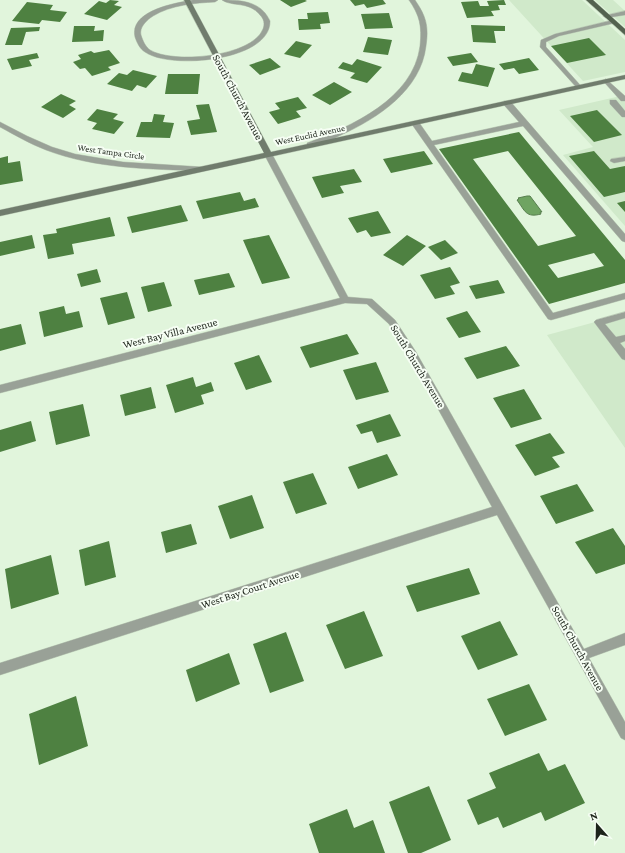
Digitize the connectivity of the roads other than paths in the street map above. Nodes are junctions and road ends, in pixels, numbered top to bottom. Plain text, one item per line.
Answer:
1 (215, 0) edge
2 (225, 0) edge
3 (412, 0) edge
4 (589, 0) edge
5 (188, 1) edge
6 (625, 12) edge
7 (606, 16) junction
8 (613, 22) junction
9 (625, 33) edge
10 (215, 55) junction
11 (625, 77) edge
12 (606, 81) junction
13 (579, 87) junction
14 (625, 99) edge
15 (507, 103) junction
16 (625, 115) edge
17 (415, 123) junction
18 (524, 123) junction
19 (0, 124) edge
20 (430, 144) junction
21 (309, 146) junction
22 (268, 154) junction
23 (625, 159) edge
24 (614, 161) dead end
25 (203, 169) junction
26 (0, 213) edge
27 (625, 239) edge
28 (625, 296) edge
29 (345, 300) junction
30 (625, 315) edge
31 (625, 338) edge
32 (614, 341) junction
33 (625, 356) edge
34 (0, 389) edge
35 (500, 509) junction
36 (625, 639) edge
37 (582, 655) junction
38 (0, 669) edge
39 (625, 734) edge

1 - 5 street
2 - 10 street
3 - 21 street
4 - 7 main road
5 - 10 street, South Church Avenue
5 - 10 street
6 - 7 street
7 - 8 main road
8 - 9 main road
8 - 13 street
10 - 22 street, South Church Avenue
11 - 12 street, West Euclid Avenue
12 - 13 street, West Euclid Avenue
12 - 14 street
13 - 15 street, West Euclid Avenue
14 - 16 street
15 - 17 street, West Euclid Avenue
15 - 18 street
17 - 20 street
17 - 21 street, West Euclid Avenue
18 - 20 street
18 - 27 street
19 - 25 street, West Tampa Circle
20 - 28 street
21 - 22 street, West Euclid Avenue
22 - 25 street, West Euclid Avenue
22 - 29 street, South Church Avenue
23 - 24 street
25 - 26 street, West Euclid Avenue
29 - 34 street, West Bay Villa Avenue
29 - 35 street, South Church Avenue
30 - 32 street
31 - 32 street
32 - 33 street
35 - 37 street, South Church Avenue
35 - 38 street, West Bay Court Avenue
36 - 37 street
37 - 39 street, South Church Avenue

